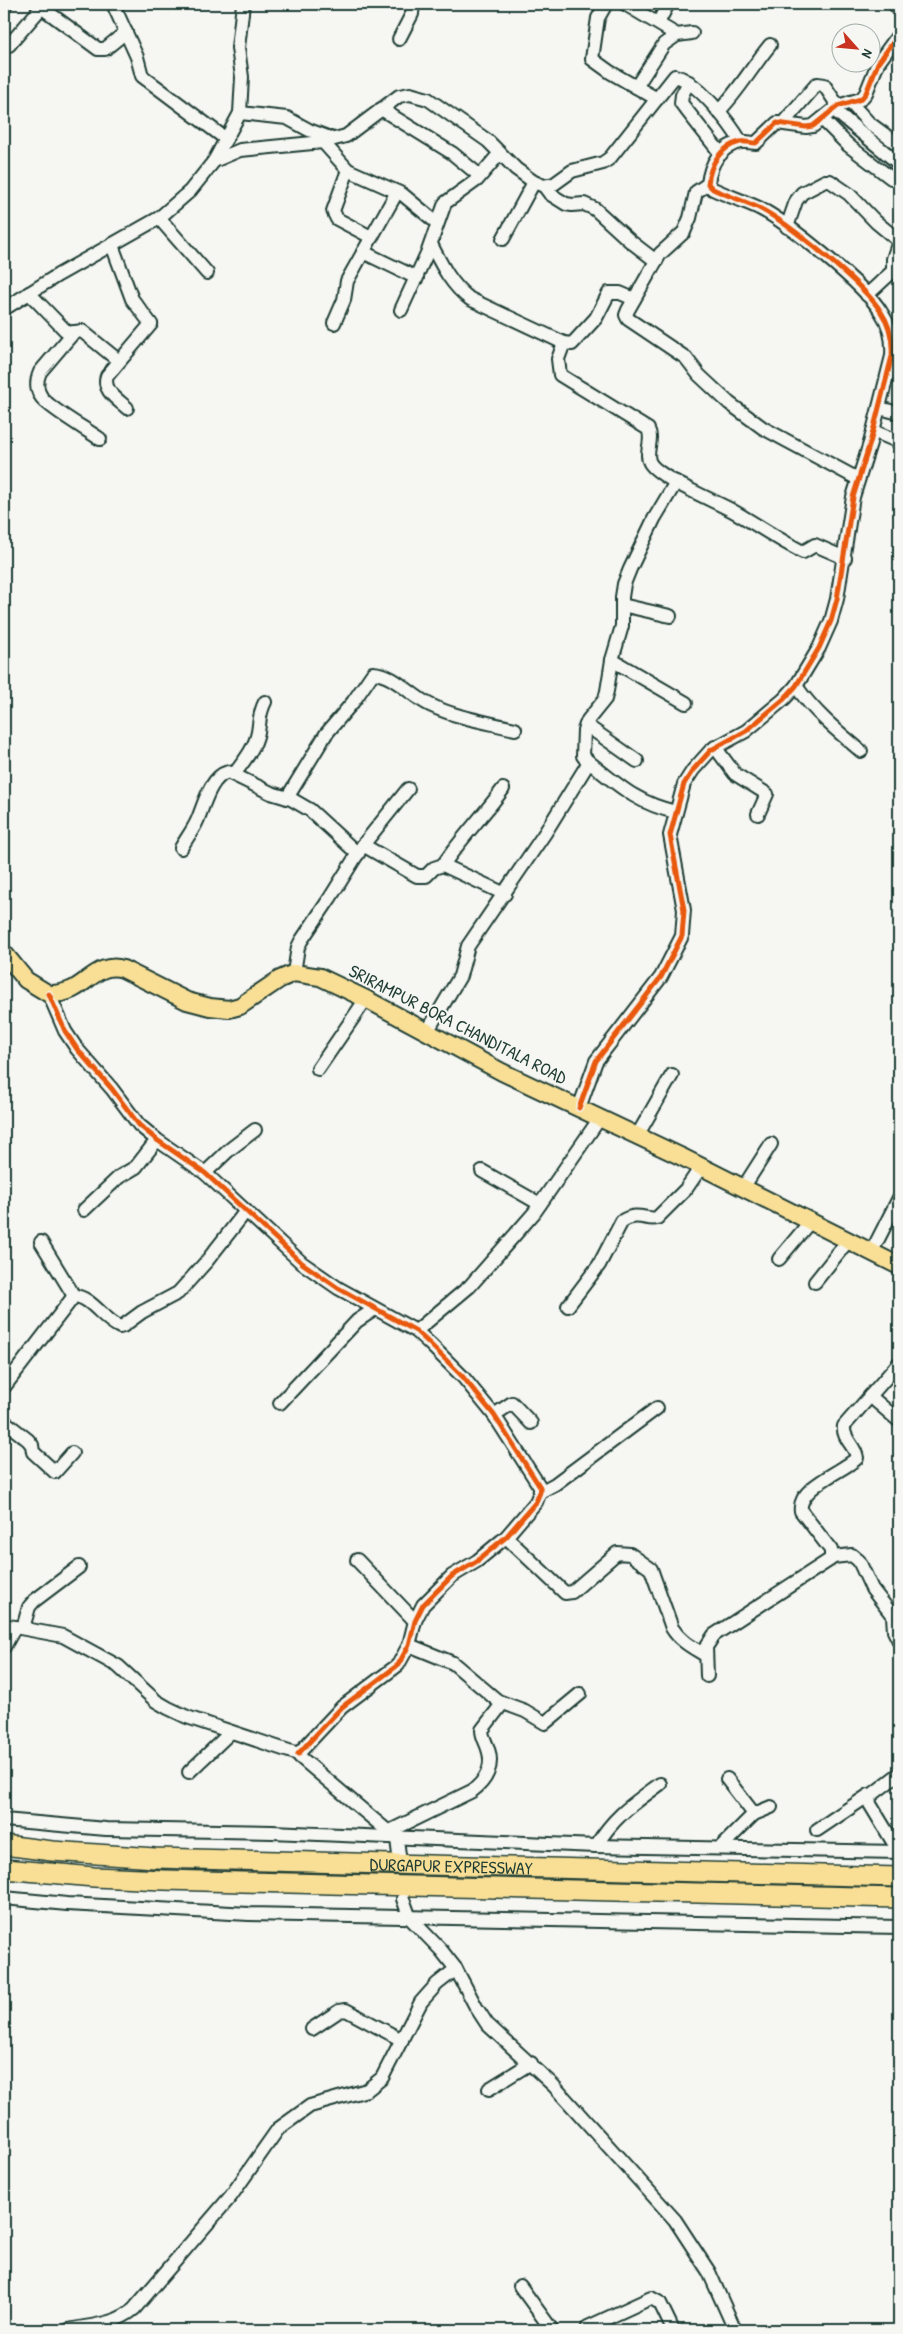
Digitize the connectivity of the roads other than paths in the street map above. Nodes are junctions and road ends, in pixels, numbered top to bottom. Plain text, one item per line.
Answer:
1 (113, 4) edge
2 (243, 4) edge
3 (413, 4) edge
4 (606, 4) edge
5 (625, 4) edge
6 (668, 4) edge
7 (894, 4) edge
8 (39, 6) edge
9 (899, 9) edge
10 (658, 23) junction
11 (126, 32) junction
12 (692, 33) dead end
13 (899, 34) edge
14 (677, 35) junction
15 (399, 39) dead end
16 (770, 44) dead end
17 (8, 45) dead end
18 (896, 48) edge
19 (689, 82) junction
20 (636, 87) junction
21 (657, 99) junction
22 (841, 106) junction
23 (381, 110) junction
24 (718, 112) junction
25 (240, 114) junction
26 (822, 119) junction
27 (783, 123) junction
28 (226, 139) junction
29 (328, 141) junction
30 (742, 142) junction
31 (899, 145) edge
32 (500, 153) junction
33 (721, 154) junction
34 (214, 161) junction
35 (898, 163) edge
36 (348, 170) junction
37 (480, 176) junction
38 (892, 178) dead end
39 (539, 184) junction
40 (708, 184) junction
41 (397, 192) junction
42 (159, 218) junction
43 (437, 223) junction
44 (787, 227) junction
45 (371, 237) junction
46 (504, 239) dead end
47 (431, 244) junction
48 (112, 245) junction
49 (363, 252) junction
50 (656, 261) junction
51 (207, 273) dead end
52 (416, 278) junction
53 (29, 293) junction
54 (867, 294) junction
55 (634, 299) junction
56 (4, 309) edge
57 (401, 310) dead end
58 (334, 323) dead end
59 (74, 332) junction
60 (564, 343) junction
61 (119, 361) junction
62 (127, 408) dead end
63 (879, 408) junction
64 (899, 413) edge
65 (873, 431) junction
66 (100, 439) dead end
67 (899, 442) edge
68 (858, 479) junction
69 (676, 482) junction
70 (844, 558) junction
71 (622, 605) junction
72 (670, 616) dead end
73 (612, 660) junction
74 (796, 686) junction
75 (265, 702) dead end
76 (686, 703) dead end
77 (586, 726) junction
78 (515, 729) dead end
79 (715, 747) junction
80 (861, 752) dead end
81 (637, 761) dead end
82 (588, 762) junction
83 (235, 773) junction
84 (408, 789) dead end
85 (503, 789) dead end
86 (287, 798) junction
87 (676, 812) junction
88 (758, 814) dead end
89 (181, 848) dead end
90 (360, 849) junction
91 (443, 865) junction
92 (505, 894) junction
93 (4, 953) edge
94 (294, 973) junction
95 (49, 994) junction
96 (366, 999) junction
97 (426, 1032) junction
98 (318, 1069) dead end
99 (672, 1075) dead end
100 (579, 1108) junction
101 (600, 1118) junction
102 (256, 1130) dead end
103 (637, 1136) junction
104 (158, 1140) junction
105 (771, 1144) dead end
106 (702, 1167) junction
107 (482, 1171) dead end
108 (205, 1173) junction
109 (743, 1188) junction
110 (899, 1198) edge
111 (540, 1204) junction
112 (84, 1210) dead end
113 (246, 1211) junction
114 (809, 1223) junction
115 (41, 1242) dead end
116 (847, 1242) junction
117 (871, 1253) junction
118 (779, 1259) dead end
119 (899, 1266) edge
120 (815, 1282) dead end
121 (74, 1296) junction
122 (568, 1306) dead end
123 (375, 1310) junction
124 (416, 1331) junction
125 (899, 1363) edge
126 (4, 1387) edge
127 (870, 1396) junction
128 (280, 1403) dead end
129 (657, 1408) dead end
130 (494, 1414) junction
131 (4, 1421) edge
132 (899, 1421) edge
133 (531, 1423) dead end
134 (72, 1453) dead end
135 (540, 1492) junction
136 (506, 1537) junction
137 (833, 1556) junction
138 (357, 1560) dead end
139 (79, 1567) dead end
140 (415, 1621) junction
141 (14, 1626) edge
142 (899, 1641) edge
143 (409, 1645) junction
144 (4, 1647) edge
145 (705, 1655) junction
146 (707, 1676) dead end
147 (580, 1694) dead end
148 (502, 1704) junction
149 (231, 1732) junction
150 (298, 1754) junction
151 (189, 1772) dead end
152 (899, 1774) edge
153 (727, 1779) dead end
154 (660, 1784) dead end
155 (869, 1795) junction
156 (771, 1807) dead end
157 (754, 1814) junction
158 (4, 1820) edge
159 (817, 1830) dead end
160 (393, 1835) junction
161 (4, 1845) edge
162 (596, 1846) junction
163 (721, 1847) junction
164 (899, 1852) edge
165 (398, 1855) dead end
166 (4, 1869) edge
167 (899, 1877) edge
168 (4, 1898) edge
169 (899, 1898) edge
170 (403, 1899) dead end
171 (410, 1918) junction
172 (899, 1927) edge
173 (456, 1969) junction
174 (312, 2028) dead end
175 (402, 2040) junction
176 (531, 2063) junction
177 (490, 2089) dead end
178 (520, 2286) dead end
179 (588, 2327) dead end
180 (68, 2330) edge
181 (552, 2330) edge
182 (673, 2330) edge
183 (735, 2330) edge

1 - 11 street
2 - 25 street
3 - 15 street
4 - 20 street
5 - 10 street
6 - 10 street
7 - 9 street
8 - 11 street
8 - 17 street
10 - 14 street
11 - 28 street
12 - 14 street
13 - 18 street
14 - 20 street
16 - 24 street
18 - 22 street
19 - 21 street
19 - 24 street
19 - 33 street
20 - 21 street
21 - 39 street
22 - 26 street
22 - 27 street
22 - 31 street
22 - 35 street
23 - 29 street
23 - 32 street
23 - 37 street
24 - 30 street
25 - 28 street
25 - 29 street
26 - 27 street
26 - 38 street
27 - 30 street
28 - 34 street
29 - 34 street
29 - 36 street
30 - 33 street
32 - 37 street
32 - 39 street
33 - 40 street
34 - 42 street
36 - 41 street
36 - 45 street
37 - 43 street
39 - 46 street
39 - 50 street
40 - 44 street
40 - 50 street
41 - 43 street
41 - 45 street
42 - 48 street
42 - 51 street
43 - 47 street
44 - 54 street
44 - 54 street
45 - 49 street
47 - 52 street
47 - 60 street
48 - 53 street
48 - 61 street
49 - 52 street
49 - 58 street
50 - 55 street
52 - 57 street
53 - 56 street
53 - 59 street
54 - 63 street
55 - 60 street
55 - 68 street
59 - 61 street
59 - 66 street
60 - 69 street
61 - 62 street
63 - 64 street
63 - 65 street
65 - 67 street
65 - 68 street
68 - 70 street
69 - 70 street
69 - 71 street
70 - 74 street
71 - 72 street
71 - 73 street
73 - 76 street
73 - 77 street
74 - 79 street
74 - 80 street
75 - 83 street
77 - 81 street
77 - 82 street
78 - 86 street
79 - 87 street
79 - 88 street
82 - 87 street
82 - 92 street
83 - 86 street
83 - 89 street
84 - 90 street
85 - 91 street
86 - 90 street
87 - 100 street
90 - 91 street
90 - 94 street
91 - 92 street
92 - 97 street
93 - 95 main road
94 - 95 main road
94 - 96 main road, SRIRAMPUR BORA CHANDITALA ROAD
95 - 104 street
96 - 97 main road, SRIRAMPUR BORA CHANDITALA ROAD
96 - 98 street
97 - 100 main road, SRIRAMPUR BORA CHANDITALA ROAD
99 - 103 street
100 - 101 main road, SRIRAMPUR BORA CHANDITALA ROAD
101 - 103 main road, SRIRAMPUR BORA CHANDITALA ROAD
101 - 111 street
102 - 108 street
103 - 106 main road, SRIRAMPUR BORA CHANDITALA ROAD
104 - 108 street
104 - 112 street
105 - 109 street
106 - 109 main road, SRIRAMPUR BORA CHANDITALA ROAD
106 - 122 street
107 - 111 street
108 - 113 street
109 - 114 main road, SRIRAMPUR BORA CHANDITALA ROAD
110 - 117 street
111 - 124 street
113 - 121 street
113 - 123 street
114 - 116 main road, SRIRAMPUR BORA CHANDITALA ROAD
114 - 118 street
115 - 121 street
116 - 117 main road, SRIRAMPUR BORA CHANDITALA ROAD
116 - 120 street
117 - 119 main road, SRIRAMPUR BORA CHANDITALA ROAD
121 - 126 street
123 - 124 street
123 - 128 street
124 - 130 street
125 - 127 street
127 - 132 street
127 - 137 street
129 - 135 street
130 - 133 street
130 - 135 street
131 - 134 street
135 - 136 street
136 - 140 street
136 - 145 street
137 - 142 street
137 - 145 street
138 - 140 street
139 - 141 street
140 - 143 street
141 - 144 street
141 - 149 street
143 - 148 street
143 - 150 street
145 - 146 street
147 - 148 street
148 - 160 street
149 - 150 street
149 - 151 street
150 - 160 street
152 - 155 street
153 - 157 street
154 - 162 street
155 - 159 street
155 - 164 street
156 - 157 street
157 - 163 street
158 - 160 street
160 - 162 street
160 - 165 street
161 - 167 highway, DURGAPUR EXPRESSWAY
162 - 163 street
163 - 164 street
166 - 169 highway, DURGAPUR EXPRESSWAY
168 - 171 street
170 - 171 street
171 - 172 street
171 - 173 street
173 - 175 street
173 - 176 street
174 - 175 street
175 - 180 street
176 - 177 street
176 - 183 street
178 - 181 street
179 - 182 street

